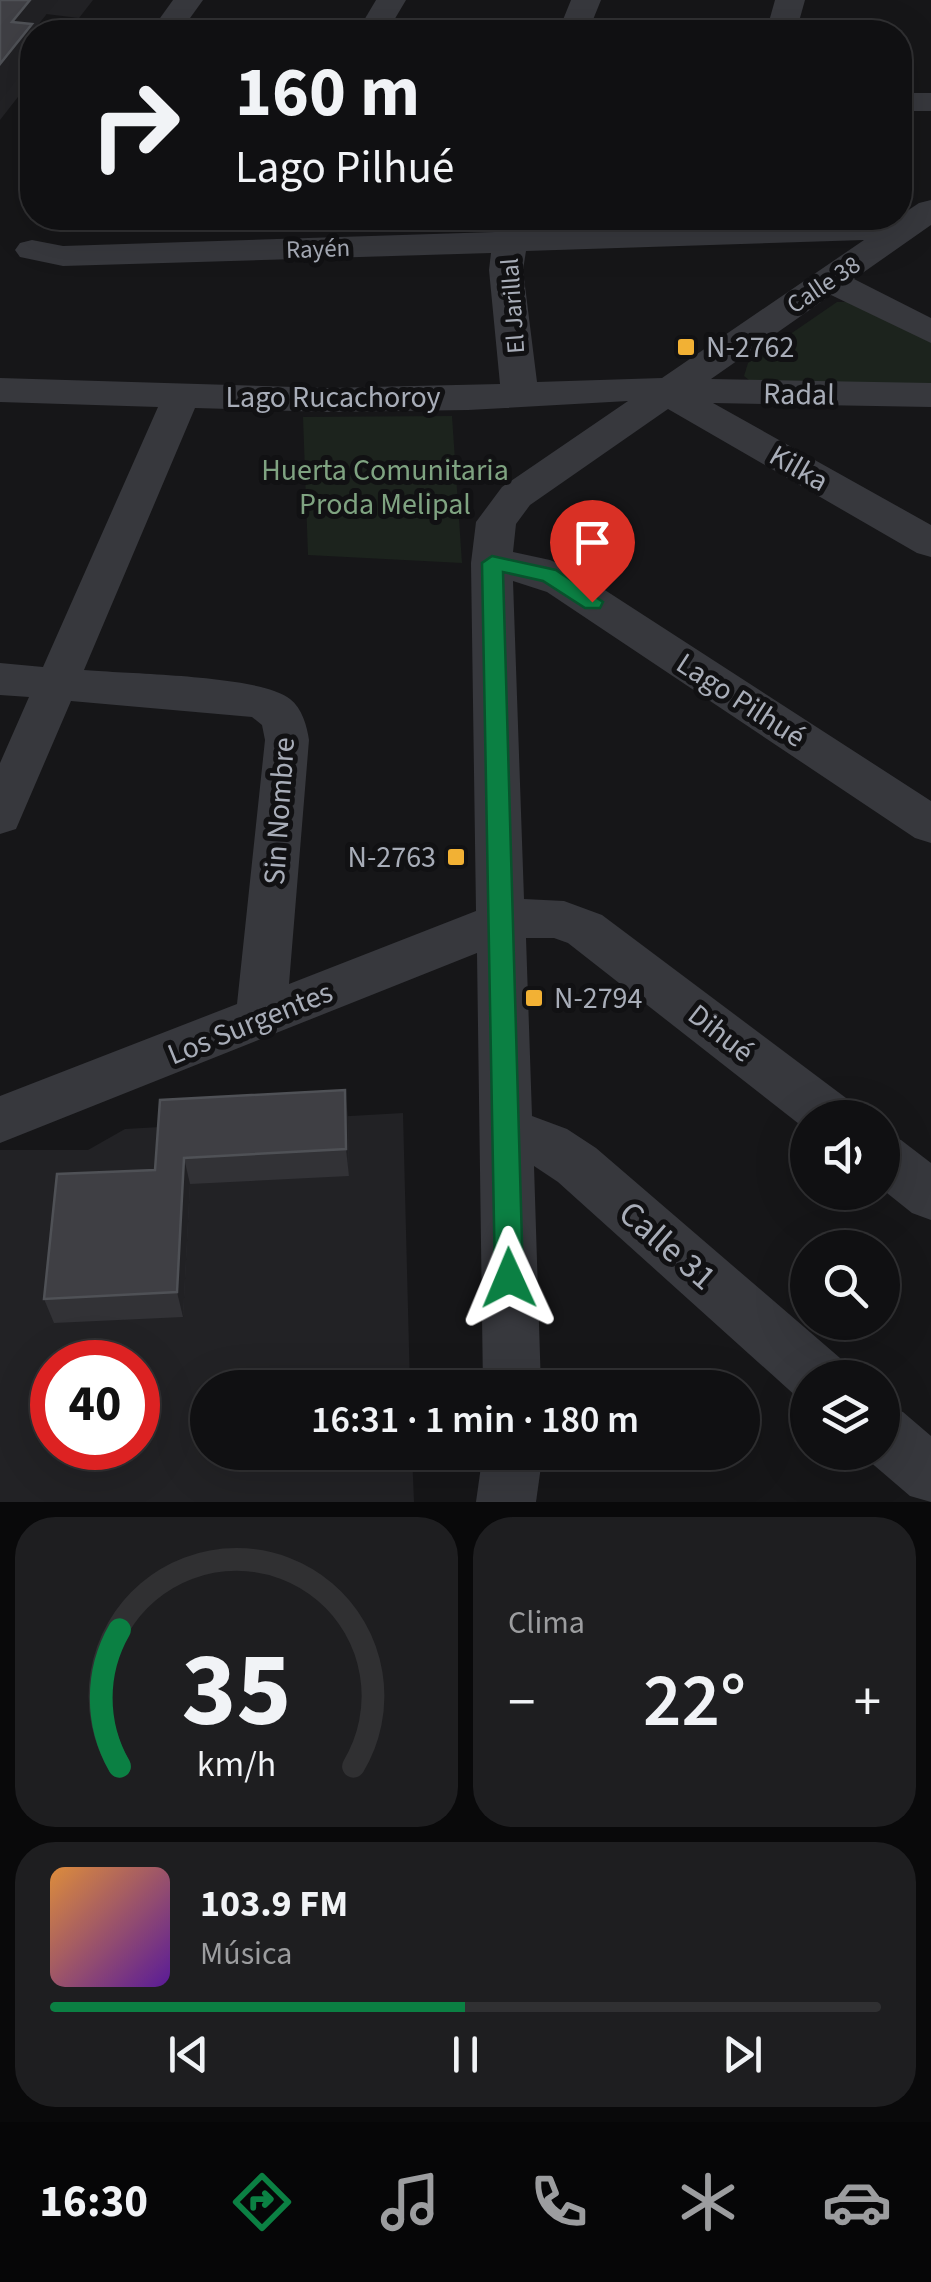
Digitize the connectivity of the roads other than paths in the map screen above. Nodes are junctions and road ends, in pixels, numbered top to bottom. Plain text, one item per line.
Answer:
1 (260, 230) edge
2 (511, 230) edge
3 (903, 230) edge
4 (34, 234) edge
5 (248, 250) junction
6 (0, 265) edge
7 (830, 280) junction
8 (931, 332) edge
9 (0, 390) edge
10 (666, 392) junction
11 (520, 394) junction
12 (931, 395) edge
13 (181, 396) junction
14 (931, 543) edge
15 (492, 563) junction
16 (0, 680) edge
17 (57, 684) junction
18 (0, 816) edge
19 (931, 825) edge
20 (500, 923) junction
21 (261, 1018) junction
22 (808, 1100) edge
23 (0, 1120) edge
24 (506, 1131) junction
25 (900, 1171) edge
26 (931, 1195) edge
27 (798, 1360) edge
28 (512, 1370) edge
29 (900, 1449) edge
30 (510, 1470) edge
31 (931, 1476) edge
32 (506, 1502) edge

1 - 5 street
2 - 5 street, Rayén
2 - 11 street, El Jarillal
3 - 7 street, Calle 38
4 - 5 street, Rayén
4 - 6 street
7 - 8 street
7 - 10 street, Calle 38
9 - 13 street, Lago Rucachoroy
10 - 11 street, Lago Rucachoroy
10 - 12 street, Radal
10 - 14 street, Kilka
10 - 15 street
11 - 13 street, Lago Rucachoroy
13 - 17 street
15 - 19 street, Lago Pilhué
15 - 20 street
16 - 17 street, Sin Nombre
17 - 18 street
17 - 21 street, Sin Nombre
20 - 21 street, Los Surgentes
20 - 22 street, Dihué
20 - 24 street
21 - 23 street, Los Surgentes
24 - 27 street, Calle 31
24 - 28 street
25 - 26 street
29 - 31 street
30 - 32 street

